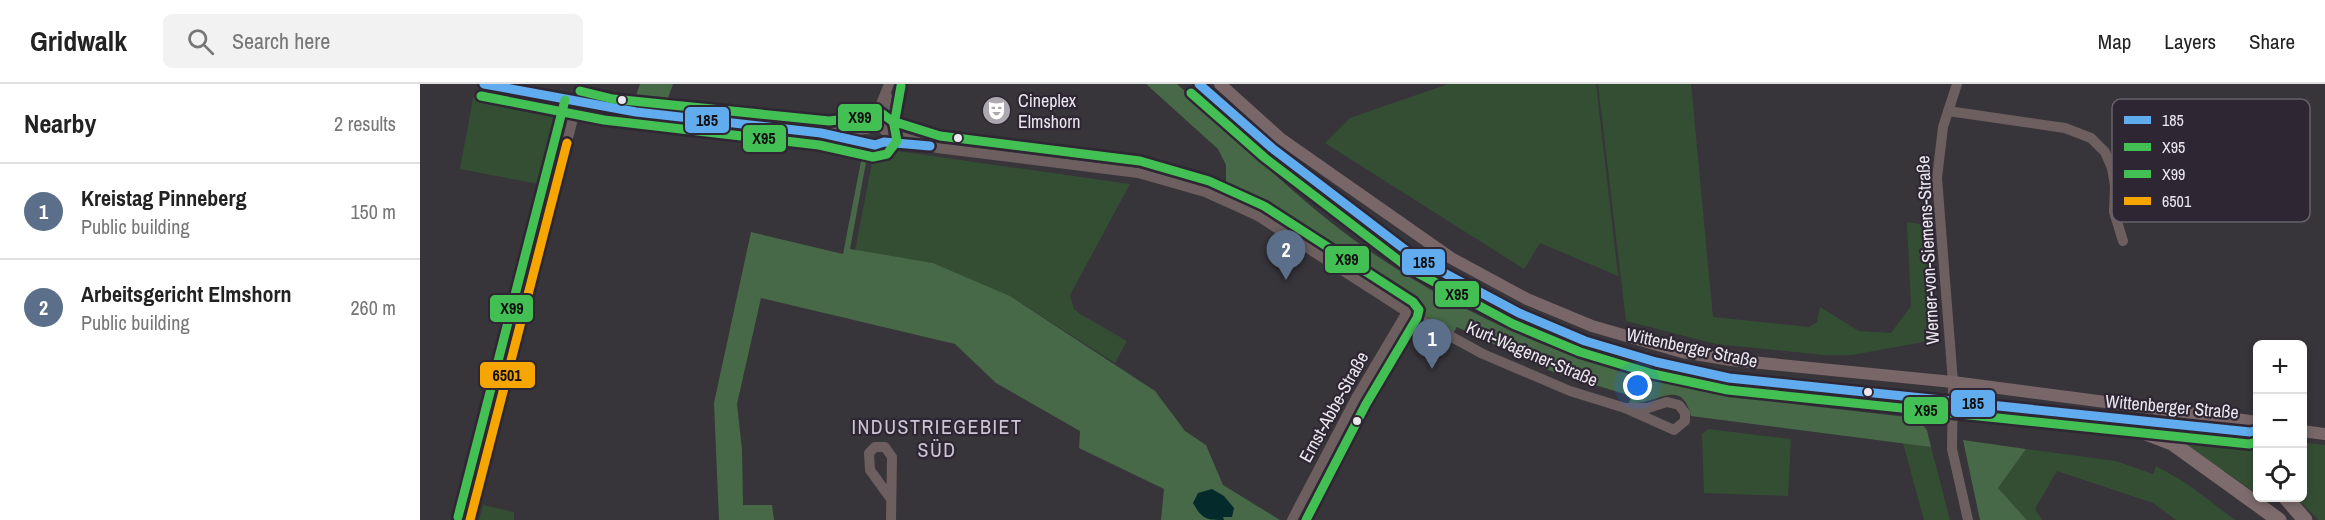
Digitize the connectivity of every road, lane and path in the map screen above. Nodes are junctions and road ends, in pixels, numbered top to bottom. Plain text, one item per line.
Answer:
1 (484, 84) edge
2 (1199, 84) edge
3 (1220, 84) edge
4 (1957, 84) edge
5 (888, 85) edge
6 (577, 103) junction
7 (1948, 111) junction
8 (876, 132) junction
9 (2112, 168) edge
10 (2117, 222) edge
11 (2123, 241) dead end
12 (1407, 312) junction
13 (1953, 382) junction
14 (1952, 403) junction
15 (1626, 408) junction
16 (2088, 417) junction
17 (2253, 421) edge
18 (2253, 430) edge
19 (2307, 432) edge
20 (2325, 434) edge
21 (2253, 495) edge
22 (891, 499) dead end
23 (2261, 502) edge
24 (2289, 502) edge
25 (470, 520) edge
26 (891, 520) edge
27 (1292, 520) edge
28 (1968, 520) edge
29 (2279, 520) edge
30 (2305, 520) edge

1 - 6 street, Kurt-Wagener-Straße
2 - 14 main road, Wittenberger Straße
3 - 13 main road, Wittenberger Straße
4 - 7 street, Werner-von-Siemens-Straße
5 - 8 street
6 - 8 street, Kurt-Wagener-Straße
6 - 25 street
7 - 9 street
7 - 13 street, Werner-von-Siemens-Straße
8 - 12 street, Kurt-Wagener-Straße
10 - 11 street
12 - 15 street, Kurt-Wagener-Straße
12 - 27 street, Ernst-Abbe-Straße
13 - 14 street, Werner-von-Siemens-Straße
13 - 17 main road, Wittenberger Straße
14 - 16 main road, Wittenberger Straße
14 - 28 street, Werner-von-Siemens-Straße
15 - 15 street, Kurt-Wagener-Straße
16 - 18 main road, Wittenberger Straße
16 - 21 highway
19 - 20 main road
22 - 26 street
23 - 29 highway
24 - 30 highway

